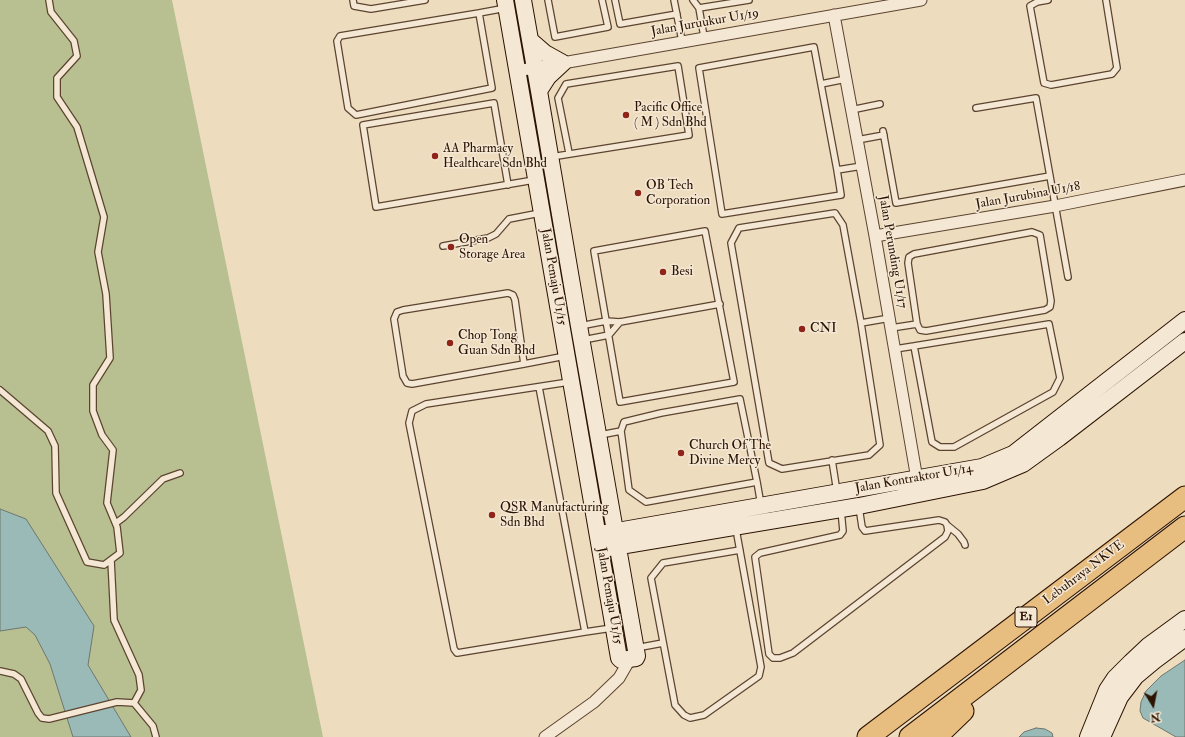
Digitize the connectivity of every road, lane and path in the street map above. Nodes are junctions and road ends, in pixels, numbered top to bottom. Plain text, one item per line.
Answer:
1 (49, 0) edge
2 (353, 0) edge
3 (425, 0) edge
4 (522, 0) edge
5 (548, 0) edge
6 (602, 0) edge
7 (615, 0) edge
8 (674, 0) edge
9 (693, 0) edge
10 (750, 0) edge
11 (1048, 0) edge
12 (1106, 0) edge
13 (914, 1) edge
14 (505, 4) edge
15 (699, 8) junction
16 (479, 13) junction
17 (677, 14) junction
18 (834, 15) junction
19 (704, 37) junction
20 (530, 40) junction
21 (682, 41) junction
22 (563, 63) junction
23 (535, 68) junction
24 (517, 71) junction
25 (846, 80) junction
26 (821, 84) junction
27 (539, 91) junction
28 (880, 104) dead end
29 (976, 108) dead end
30 (852, 110) junction
31 (857, 140) junction
32 (569, 153) junction
33 (550, 157) junction
34 (862, 166) junction
35 (837, 170) junction
36 (1050, 176) junction
37 (536, 180) junction
38 (1185, 180) edge
39 (508, 185) junction
40 (1055, 206) junction
41 (542, 213) junction
42 (875, 236) junction
43 (443, 246) dead end
44 (1068, 277) dead end
45 (720, 304) junction
46 (1185, 320) edge
47 (606, 321) junction
48 (620, 322) junction
49 (861, 323) junction
50 (890, 323) junction
51 (917, 324) junction
52 (580, 333) junction
53 (609, 335) junction
54 (1185, 341) edge
55 (914, 346) junction
56 (895, 349) junction
57 (567, 356) junction
58 (524, 364) junction
59 (572, 382) junction
60 (539, 387) junction
61 (0, 390) edge
62 (621, 431) junction
63 (599, 435) junction
64 (832, 460) junction
65 (180, 473) dead end
66 (917, 478) junction
67 (757, 482) junction
68 (837, 492) junction
69 (920, 494) junction
70 (1185, 497) edge
71 (761, 505) junction
72 (859, 506) junction
73 (840, 509) junction
74 (116, 523) junction
75 (947, 525) junction
76 (736, 527) junction
77 (1185, 527) edge
78 (616, 539) junction
79 (599, 542) junction
80 (965, 545) dead end
81 (1157, 548) junction
82 (740, 550) junction
83 (111, 560) junction
84 (1185, 619) edge
85 (614, 628) junction
86 (585, 632) junction
87 (1185, 638) edge
88 (663, 643) junction
89 (633, 653) junction
90 (0, 671) edge
91 (134, 703) junction
92 (156, 737) edge
93 (545, 737) edge
94 (868, 737) edge
95 (910, 737) edge
96 (936, 737) edge
97 (1088, 737) edge
98 (1102, 737) edge

1 - 74 lane
2 - 3 lane
4 - 20 street, Jalan Pemaju U1/15
5 - 6 lane
7 - 17 lane
8 - 17 lane
9 - 15 lane
10 - 15 lane
11 - 12 lane
13 - 18 street, Jalan Juruukur U1/19
14 - 16 lane
14 - 24 street, Jalan Pemaju U1/15
15 - 19 lane
16 - 16 lane
17 - 21 lane
18 - 19 street, Jalan Juruukur U1/19
18 - 25 street, Jalan Perunding U1/17
19 - 21 street, Jalan Juruukur U1/19
20 - 22 street
20 - 23 street, Jalan Pemaju U1/15
21 - 22 street, Jalan Juruukur U1/19
22 - 23 street, Jalan Juruukur U1/19
22 - 27 street
23 - 24 street, Jalan Juruukur U1/19
23 - 27 street, Jalan Pemaju U1/15
24 - 37 street, Jalan Pemaju U1/15
25 - 26 lane
25 - 30 street, Jalan Perunding U1/17
26 - 35 lane
26 - 35 lane
27 - 33 street, Jalan Pemaju U1/15
28 - 30 lane
29 - 36 lane
30 - 31 street, Jalan Perunding U1/17
31 - 34 street, Jalan Perunding U1/17
31 - 36 lane
32 - 32 lane
32 - 33 lane
33 - 52 street, Jalan Pemaju U1/15
34 - 35 lane
34 - 42 street, Jalan Perunding U1/17
36 - 40 lane
37 - 39 lane
37 - 41 street, Jalan Pemaju U1/15
38 - 40 street, Jalan Jurubina U1/18
39 - 39 lane
40 - 42 street, Jalan Jurubina U1/18
40 - 44 lane
41 - 43 lane
41 - 57 street, Jalan Pemaju U1/15
42 - 50 street, Jalan Perunding U1/17
45 - 47 lane
45 - 48 lane
45 - 53 lane
46 - 66 street, Jalan Kontraktor U1/14
47 - 48 lane
47 - 52 lane
47 - 53 lane
48 - 53 lane
49 - 50 lane
49 - 64 lane
49 - 64 lane
50 - 51 lane
50 - 56 street, Jalan Perunding U1/17
51 - 51 lane
52 - 53 lane
52 - 63 street, Jalan Pemaju U1/15
54 - 69 street, Jalan Kontraktor U1/14
55 - 55 lane
55 - 56 lane
56 - 66 street, Jalan Perunding U1/17
57 - 58 lane
57 - 59 street, Jalan Pemaju U1/15
58 - 58 lane
59 - 60 lane
59 - 79 street, Jalan Pemaju U1/15
60 - 86 lane
60 - 86 lane
61 - 83 lane
62 - 63 lane
62 - 67 lane
62 - 67 lane
63 - 78 street, Jalan Pemaju U1/15
64 - 68 lane
65 - 74 lane
66 - 68 street, Jalan Kontraktor U1/14
66 - 69 street, Jalan Perunding U1/17
67 - 71 lane
68 - 71 street, Jalan Kontraktor U1/14
69 - 72 street, Jalan Kontraktor U1/14
70 - 94 highway, Lebuhraya NKVE / E1
71 - 78 street, Jalan Kontraktor U1/14
72 - 73 street, Jalan Kontraktor U1/14
72 - 75 lane
73 - 75 lane
73 - 76 street, Jalan Kontraktor U1/14
74 - 83 lane
75 - 80 lane
76 - 78 street, Jalan Kontraktor U1/14
76 - 82 lane
77 - 81 highway, Lebuhraya NKVE / E1
78 - 79 street, Jalan Kontraktor U1/14
78 - 89 street, Jalan Pemaju U1/15
79 - 85 street, Jalan Pemaju U1/15
81 - 95 highway, Lebuhraya NKVE / E1
81 - 96 highway
82 - 88 lane
82 - 88 lane
83 - 91 lane
84 - 97 street
85 - 86 lane
85 - 89 street, Jalan Pemaju U1/15
87 - 98 street
88 - 89 lane
89 - 93 street
90 - 91 lane
91 - 92 lane

